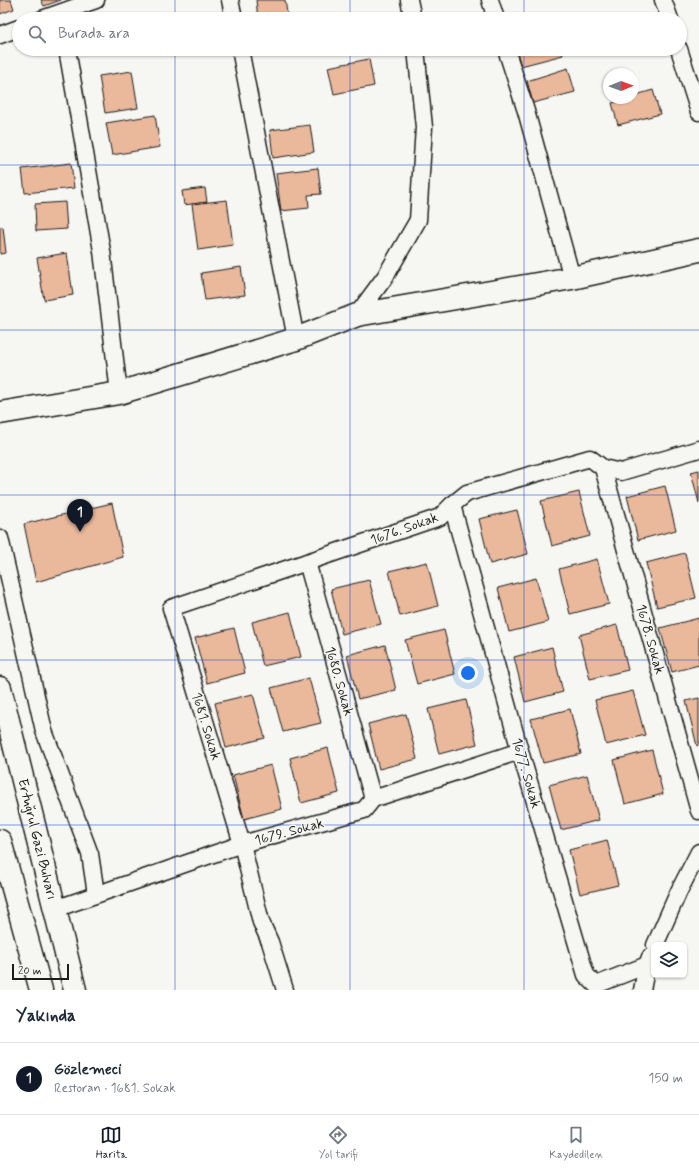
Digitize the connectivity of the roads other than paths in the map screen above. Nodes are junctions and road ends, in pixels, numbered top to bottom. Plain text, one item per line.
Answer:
1 (96, 0) edge
2 (230, 0) edge
3 (409, 0) edge
4 (490, 0) edge
5 (664, 0) edge
6 (69, 12) edge
7 (233, 12) edge
8 (412, 12) edge
9 (494, 12) edge
10 (668, 12) edge
11 (12, 31) edge
12 (0, 35) edge
13 (68, 56) edge
14 (241, 56) edge
15 (417, 56) edge
16 (508, 56) edge
17 (681, 56) edge
18 (699, 112) edge
19 (699, 250) edge
20 (572, 278) junction
21 (357, 315) junction
22 (296, 338) junction
23 (118, 393) junction
24 (0, 413) edge
25 (699, 449) edge
26 (603, 468) junction
27 (452, 505) junction
28 (0, 538) edge
29 (307, 562) junction
30 (171, 608) joint
31 (0, 688) edge
32 (520, 751) junction
33 (373, 799) junction
34 (699, 811) edge
35 (0, 841) edge
36 (242, 844) junction
37 (699, 852) edge
38 (96, 894) junction
39 (55, 909) junction
40 (656, 942) edge
41 (651, 955) edge
42 (647, 965) junction
43 (41, 990) edge
44 (75, 990) edge
45 (285, 990) edge
46 (642, 990) edge

1 - 6 street
2 - 7 street
3 - 8 street
4 - 9 street
5 - 10 street
11 - 12 street
13 - 23 street
14 - 22 street
15 - 21 street
16 - 20 street
17 - 18 street
19 - 20 street
20 - 21 street
21 - 22 street
22 - 23 street
23 - 24 street
25 - 26 street, 1676. Sokak
26 - 27 street, 1676. Sokak
26 - 34 street, 1678. Sokak
27 - 29 street, 1676. Sokak
27 - 32 street, 1677. Sokak
28 - 38 street
29 - 30 street, 1676. Sokak
29 - 33 street, 1680. Sokak
30 - 36 street, 1681. Sokak
31 - 39 street, Ertuğrul Gazi Bulvarı
32 - 33 street, 1679. Sokak
32 - 42 street, 1677. Sokak
33 - 36 street, 1679. Sokak
35 - 43 street
36 - 38 street, 1679. Sokak
36 - 45 street, 1681. Sokak
37 - 40 street
38 - 39 street, 1679. Sokak
39 - 44 street, Ertuğrul Gazi Bulvarı
41 - 42 street
42 - 46 street

